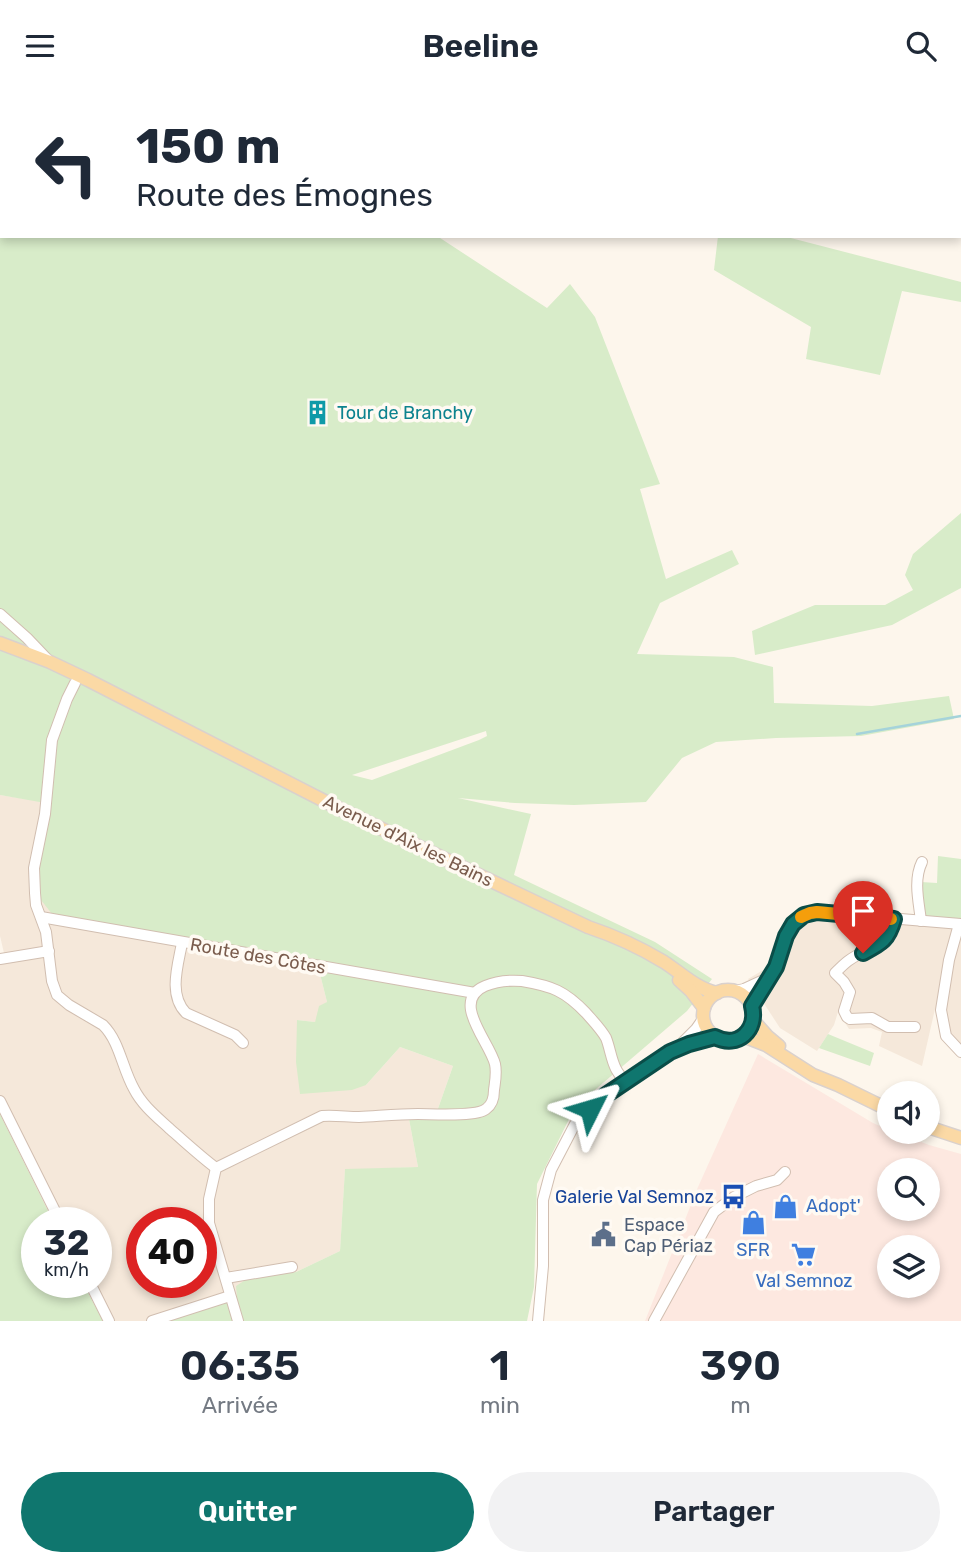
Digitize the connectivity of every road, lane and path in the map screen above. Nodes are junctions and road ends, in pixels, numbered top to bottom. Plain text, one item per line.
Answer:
1 (0, 614) edge
2 (0, 643) edge
3 (0, 651) edge
4 (50, 662) junction
5 (75, 683) junction
6 (229, 753) junction
7 (922, 862) dead end
8 (41, 917) junction
9 (894, 919) junction
10 (921, 921) junction
11 (960, 924) edge
12 (588, 927) junction
13 (182, 943) junction
14 (49, 951) junction
15 (0, 959) edge
16 (768, 978) junction
17 (735, 991) junction
18 (475, 993) junction
19 (717, 993) junction
20 (752, 1006) junction
21 (704, 1014) junction
22 (753, 1020) junction
23 (915, 1027) dead end
24 (743, 1036) junction
25 (715, 1037) junction
26 (243, 1042) dead end
27 (676, 1049) junction
28 (961, 1052) edge
29 (625, 1082) junction
30 (838, 1085) junction
31 (0, 1101) edge
32 (877, 1105) edge
33 (940, 1130) edge
34 (961, 1138) edge
35 (216, 1168) junction
36 (785, 1172) dead end
37 (53, 1207) edge
38 (292, 1267) dead end
39 (226, 1278) junction
40 (230, 1296) junction
41 (98, 1298) edge
42 (109, 1321) edge
43 (152, 1321) edge
44 (238, 1321) edge
45 (538, 1321) edge
46 (654, 1321) edge

1 - 4 street
2 - 4 main road, Avenue d'Aix les Bains
3 - 5 main road, Avenue d'Aix les Bains
4 - 6 main road, Avenue d'Aix les Bains
5 - 6 main road, Avenue d'Aix les Bains
5 - 8 street
6 - 12 main road, Avenue d'Aix les Bains
7 - 10 street
8 - 13 street, Route des Côtes
8 - 14 street
9 - 10 street
9 - 16 street
9 - 23 street
10 - 11 street
11 - 28 street
12 - 19 main road, Avenue d'Aix les Bains
12 - 21 main road, Avenue d'Aix les Bains
13 - 18 street, Route des Côtes
13 - 26 street
14 - 15 street
14 - 35 street
16 - 17 street
16 - 20 street
17 - 19 main road
17 - 20 main road
18 - 29 street
18 - 35 street
19 - 21 main road
20 - 22 main road
21 - 25 main road
21 - 27 street
22 - 24 main road
22 - 30 main road
24 - 25 main road
24 - 30 main road
25 - 27 street
27 - 29 street
29 - 45 street
30 - 32 main road
31 - 37 street
33 - 34 main road
35 - 39 street
36 - 46 street
38 - 39 street
39 - 40 street
40 - 43 street
40 - 44 street
41 - 42 street

